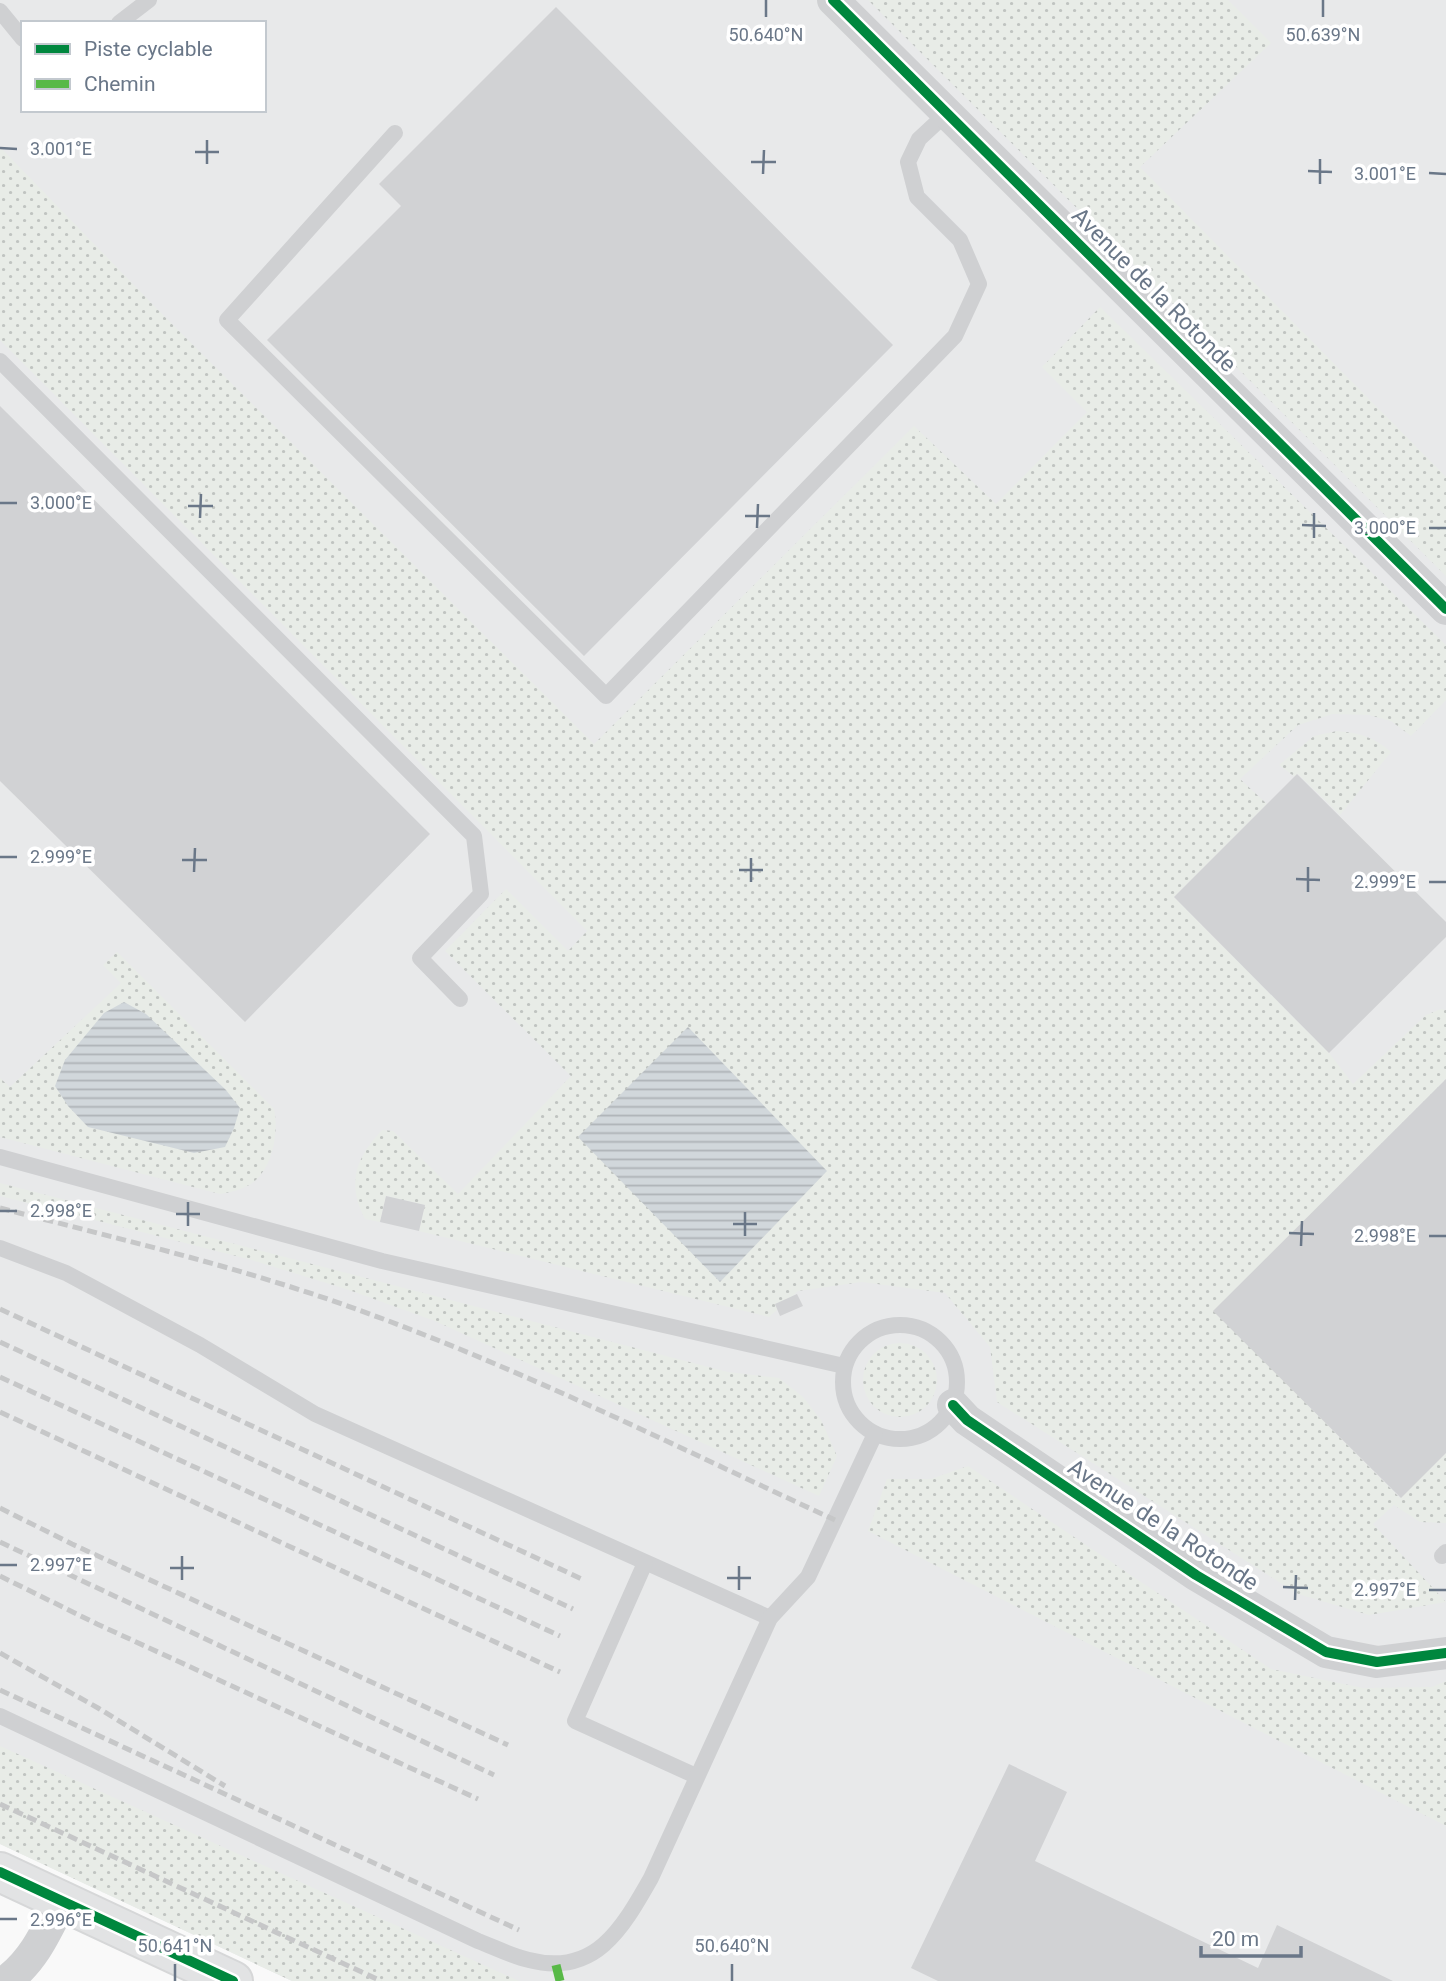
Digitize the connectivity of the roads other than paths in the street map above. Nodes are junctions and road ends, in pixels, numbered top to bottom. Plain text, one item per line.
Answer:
1 (149, 0) edge
2 (833, 0) edge
3 (0, 11) edge
4 (122, 21) edge
5 (21, 37) edge
6 (947, 113) junction
7 (395, 133) dead end
8 (0, 361) edge
9 (1446, 609) edge
10 (460, 999) dead end
11 (0, 1157) edge
12 (0, 1248) edge
13 (844, 1366) junction
14 (953, 1405) junction
15 (875, 1434) junction
16 (645, 1563) junction
17 (770, 1618) junction
18 (1446, 1653) edge
19 (0, 1716) edge
20 (696, 1776) junction
21 (0, 1872) edge
22 (62, 1900) junction
23 (6, 1981) edge
24 (233, 1981) edge

1 - 4 lane
2 - 6 street, Avenue de la Rotonde
3 - 5 lane
6 - 7 lane
6 - 9 street, Avenue de la Rotonde
8 - 10 lane
11 - 13 lane
12 - 16 lane
13 - 14 lane
13 - 15 lane
14 - 15 lane
14 - 18 street, Avenue de la Rotonde
15 - 17 lane
16 - 17 lane
16 - 20 lane
17 - 20 lane
19 - 20 lane
21 - 22 street
22 - 23 street
22 - 24 street

